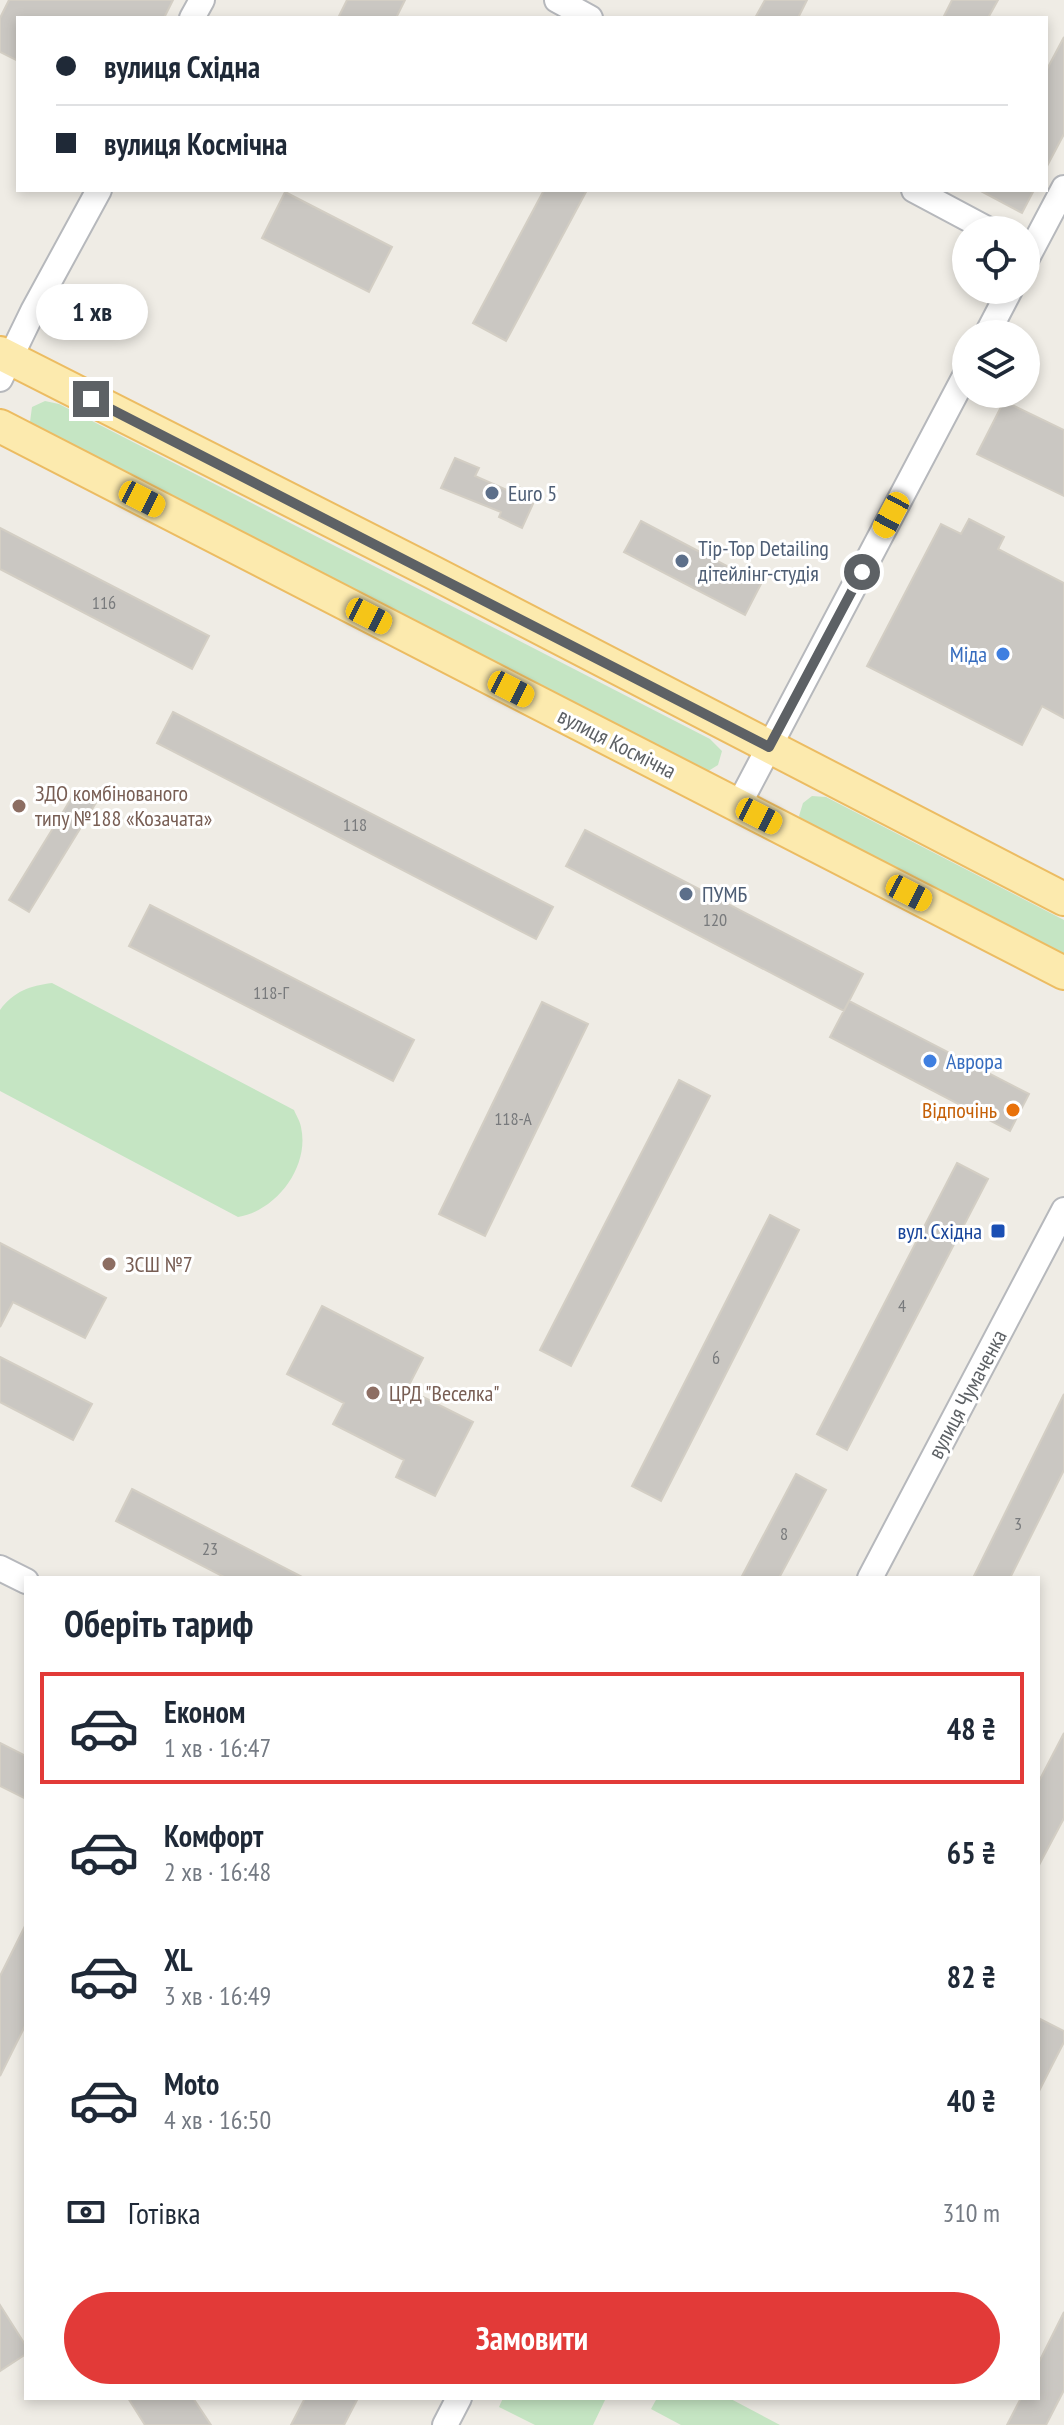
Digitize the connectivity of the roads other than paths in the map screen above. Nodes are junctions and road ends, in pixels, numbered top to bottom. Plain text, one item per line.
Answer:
1 (557, 0) edge
2 (586, 16) edge
3 (1064, 188) edge
4 (98, 192) edge
5 (918, 192) edge
6 (963, 216) edge
7 (1040, 231) edge
8 (3, 363) edge
9 (952, 401) edge
10 (0, 426) edge
11 (769, 747) junction
12 (738, 806) junction
13 (1064, 899) edge
14 (1064, 973) edge
15 (1064, 1210) edge
16 (0, 1568) edge
17 (871, 1576) edge
18 (24, 1580) edge
19 (458, 2400) edge
20 (445, 2425) edge

1 - 2 street
3 - 7 street
4 - 8 street
5 - 6 street
8 - 11 main road
9 - 11 street
10 - 12 main road, вулиця Космічна
11 - 12 street
11 - 13 main road
12 - 14 main road, вулиця Космічна
15 - 17 street, вулиця Чумаченка
16 - 18 street
19 - 20 street

